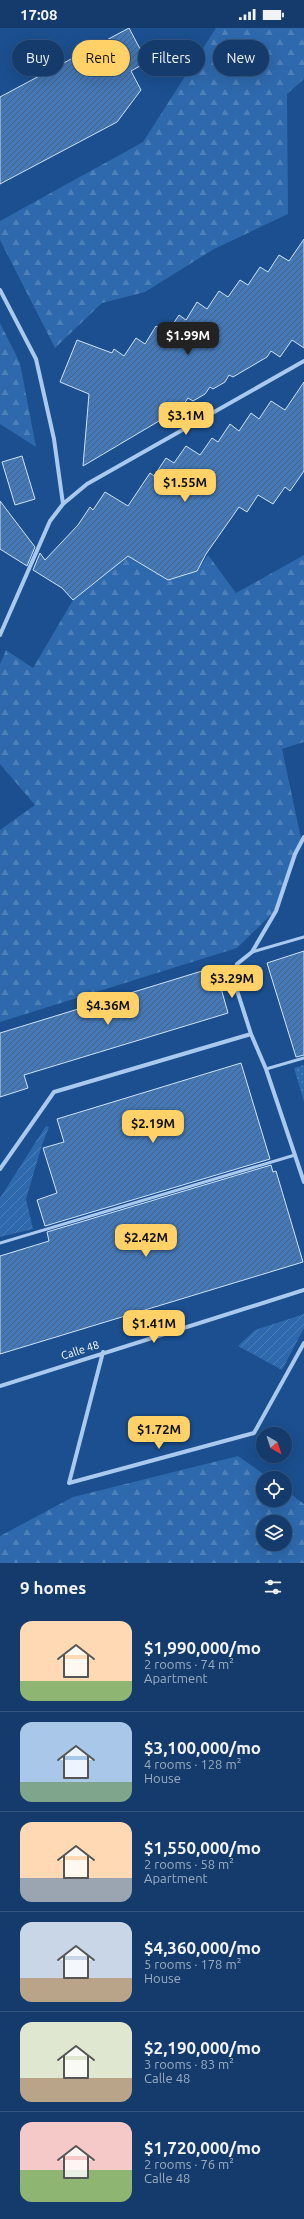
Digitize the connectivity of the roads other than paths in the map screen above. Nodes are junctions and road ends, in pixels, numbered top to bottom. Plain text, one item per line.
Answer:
1 (0, 290) edge
2 (304, 361) edge
3 (63, 504) junction
4 (0, 635) edge
5 (304, 837) edge
6 (304, 937) edge
7 (252, 952) junction
8 (251, 1034) junction
9 (304, 1058) edge
10 (266, 1070) junction
11 (295, 1155) junction
12 (0, 1169) edge
13 (304, 1182) edge
14 (0, 1243) edge
15 (304, 1290) edge
16 (304, 1343) edge
17 (103, 1352) junction
18 (0, 1386) edge

1 - 3 street
2 - 3 street
3 - 4 street
5 - 7 street
6 - 7 lane
7 - 8 street
8 - 10 street
8 - 12 street
9 - 10 lane
10 - 11 street
11 - 13 street
11 - 14 lane
15 - 17 street, Calle 48
16 - 17 street
17 - 18 street, Calle 48

